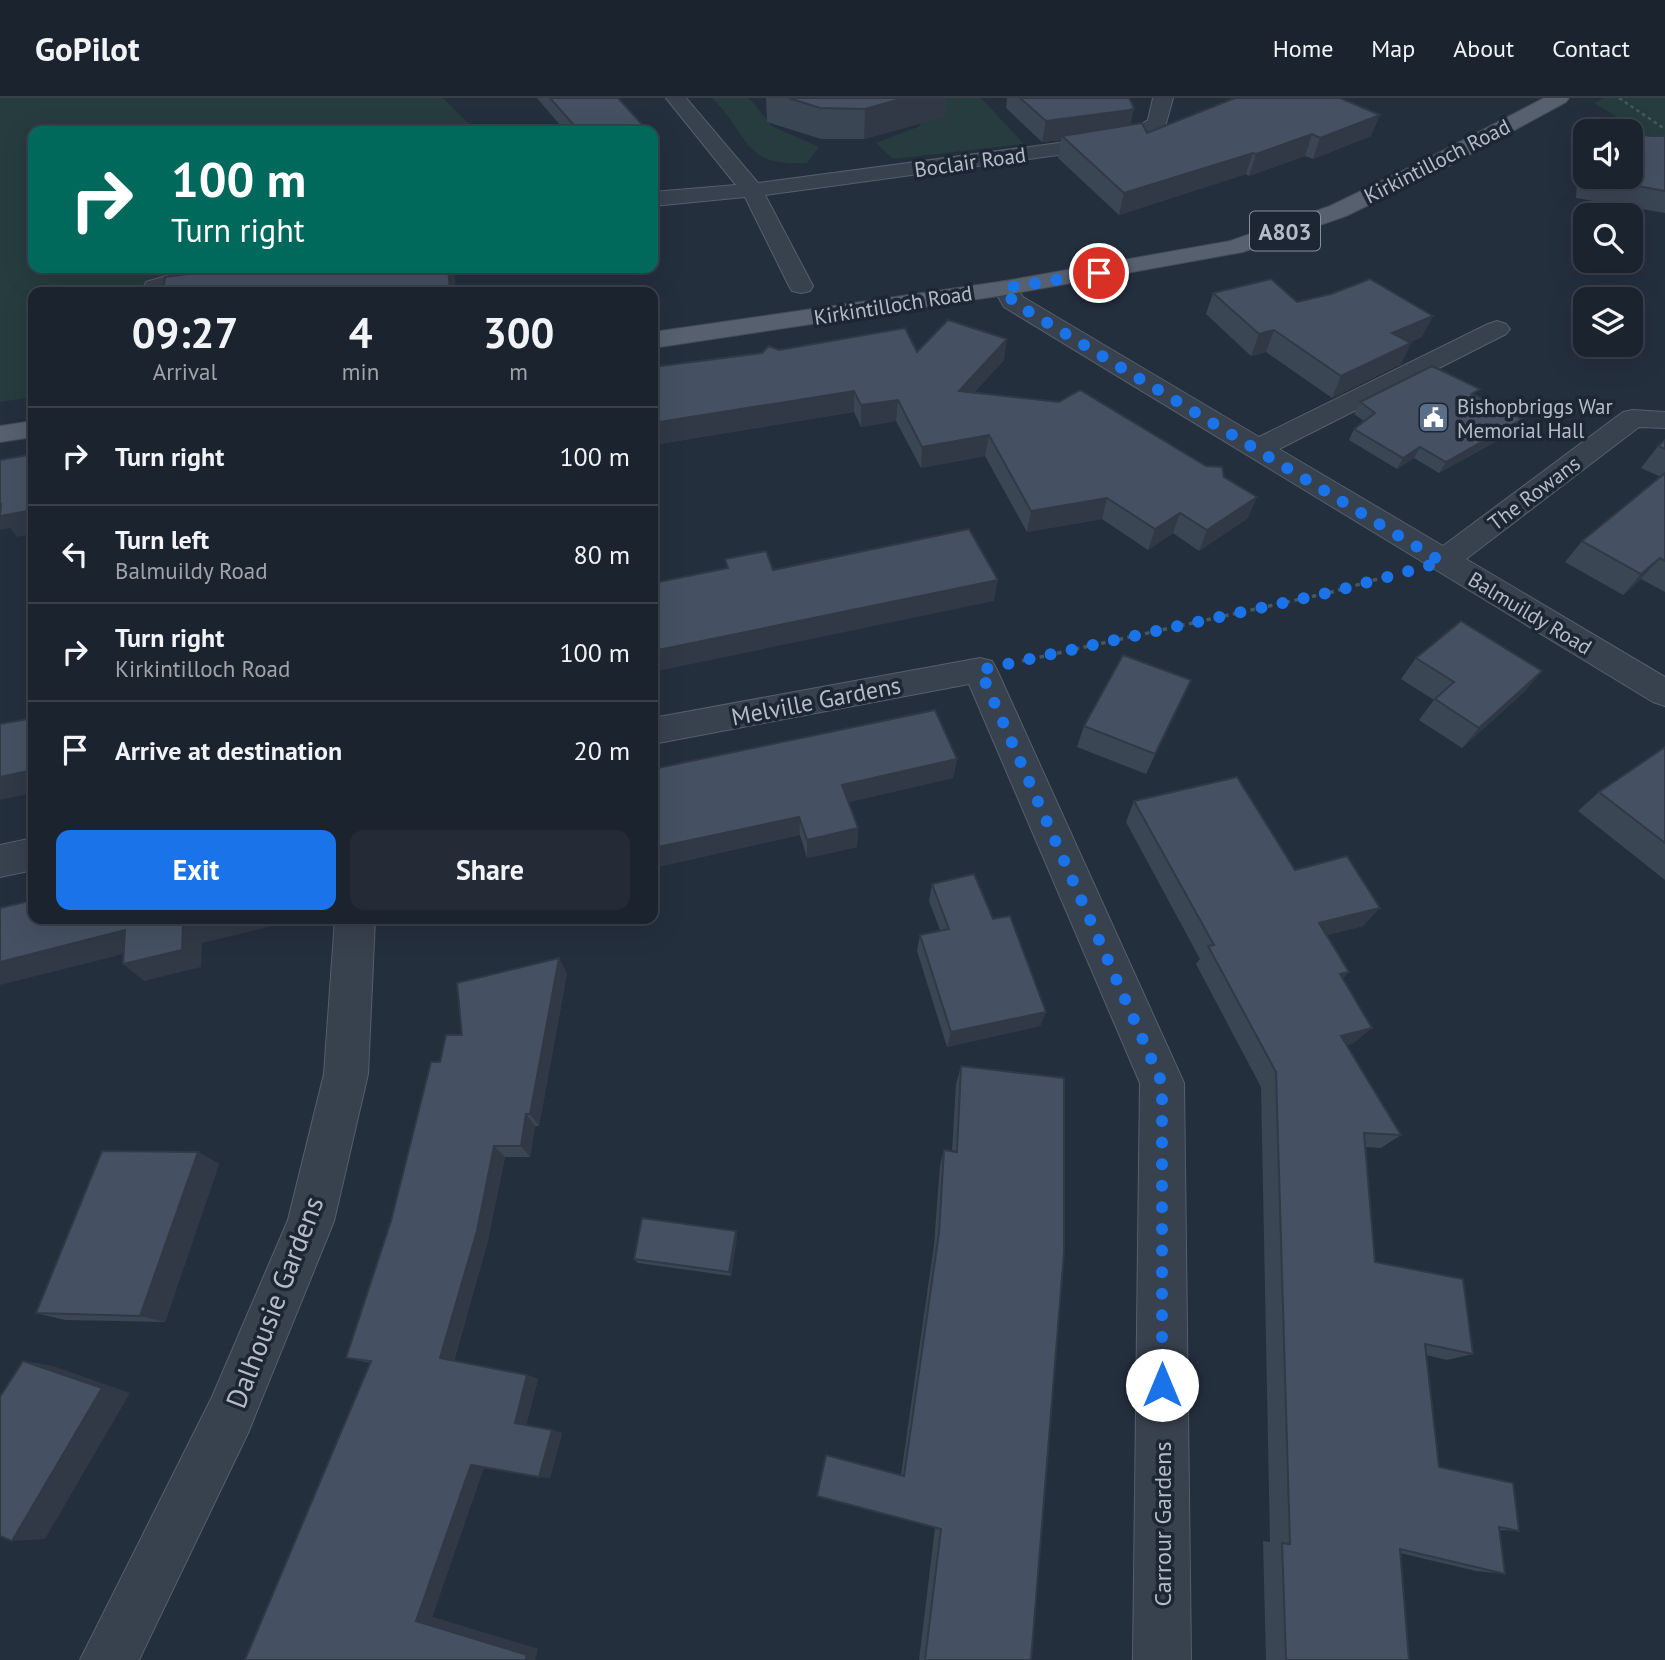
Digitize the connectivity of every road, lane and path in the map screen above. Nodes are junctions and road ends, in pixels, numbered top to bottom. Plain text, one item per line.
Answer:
1 (676, 98) edge
2 (1163, 98) edge
3 (1559, 98) edge
4 (1619, 98) edge
5 (1665, 129) edge
6 (752, 190) junction
7 (658, 199) edge
8 (202, 273) edge
9 (801, 286) dead end
10 (155, 287) edge
11 (1005, 288) junction
12 (1497, 329) dead end
13 (658, 339) edge
14 (1665, 420) edge
15 (28, 430) edge
16 (0, 434) edge
17 (1255, 450) junction
18 (1442, 562) junction
19 (980, 670) junction
20 (1665, 694) edge
21 (658, 730) edge
22 (28, 856) edge
23 (0, 861) edge
24 (355, 924) edge
25 (109, 1660) edge
26 (1162, 1660) edge

1 - 6 street
2 - 6 street, Boclair Road
3 - 11 main road, Kirkintilloch Road / A803
4 - 5 path
6 - 7 street, Boclair Road
6 - 9 street
8 - 10 street
11 - 13 main road, Kirkintilloch Road / A803
11 - 17 street, Balmuildy Road
12 - 17 street
14 - 18 street, The Rowans
15 - 16 main road
17 - 18 street, Balmuildy Road
18 - 19 path
18 - 20 street, Balmuildy Road
19 - 21 street, Melville Gardens
19 - 26 street, Carrour Gardens
22 - 23 street
24 - 25 street, Dalhousie Gardens

